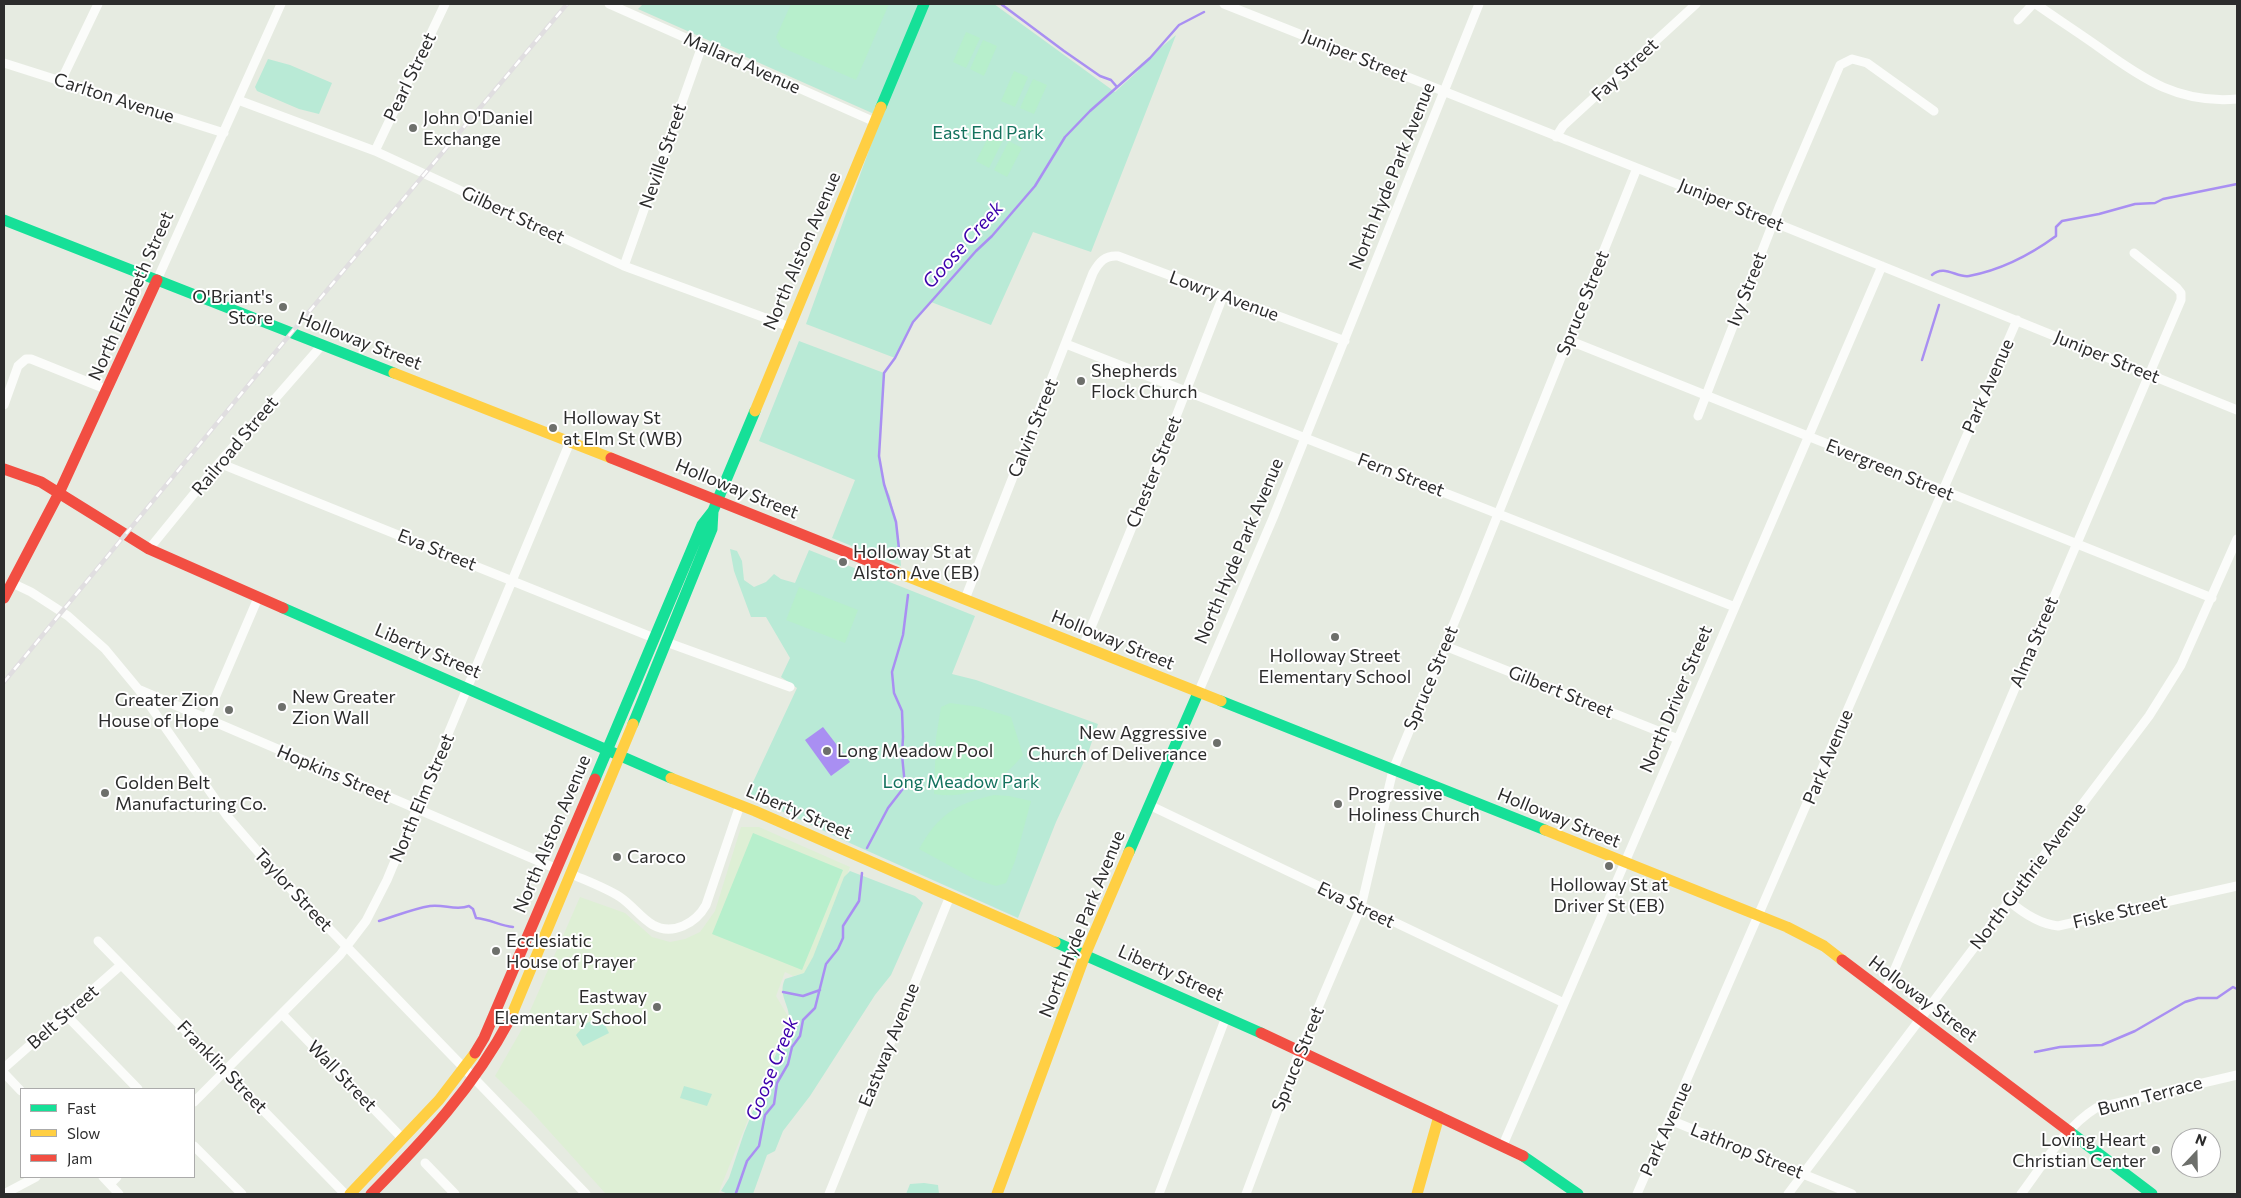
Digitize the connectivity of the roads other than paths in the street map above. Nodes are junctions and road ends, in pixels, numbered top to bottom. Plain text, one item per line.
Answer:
1 (98, 4) edge
2 (281, 4) edge
3 (446, 4) edge
4 (609, 4) edge
5 (924, 4) edge
6 (1224, 4) edge
7 (1479, 4) edge
8 (1696, 4) edge
9 (2035, 4) edge
10 (2018, 20) dead end
11 (702, 46) junction
12 (4, 63) edge
13 (61, 81) junction
14 (1445, 92) junction
15 (2237, 99) edge
16 (238, 100) junction
17 (1934, 111) dead end
18 (875, 122) junction
19 (224, 133) junction
20 (1556, 137) junction
21 (375, 151) junction
22 (1637, 168) junction
23 (4, 220) edge
24 (1773, 222) junction
25 (2134, 253) dead end
26 (1104, 258) joint
27 (624, 266) junction
28 (1882, 266) junction
29 (157, 280) junction
30 (1223, 296) junction
31 (2017, 320) junction
32 (790, 327) junction
33 (1568, 340) junction
34 (1345, 341) junction
35 (322, 344) junction
36 (1066, 344) junction
37 (2150, 375) junction
38 (108, 390) junction
39 (1186, 390) junction
40 (1706, 396) junction
41 (4, 405) edge
42 (2237, 410) edge
43 (1698, 416) dead end
44 (1305, 437) junction
45 (1808, 437) junction
46 (570, 442) junction
47 (219, 464) junction
48 (4, 469) edge
49 (1942, 491) junction
50 (59, 493) junction
51 (716, 506) junction
52 (1499, 513) junction
53 (2237, 539) edge
54 (2076, 544) junction
55 (148, 549) junction
56 (513, 581) junction
57 (12, 582) junction
58 (4, 598) edge
59 (258, 598) junction
60 (2212, 598) junction
61 (964, 599) junction
62 (1735, 607) junction
63 (654, 638) junction
64 (666, 642) junction
65 (1445, 646) junction
66 (1083, 647) junction
67 (790, 687) dead end
68 (468, 688) junction
69 (139, 690) junction
70 (1198, 693) junction
71 (206, 719) junction
72 (1678, 739) junction
73 (606, 751) junction
74 (620, 757) junction
75 (1393, 770) junction
76 (740, 805) junction
77 (1149, 805) junction
78 (416, 809) junction
79 (1624, 863) junction
80 (557, 869) junction
81 (571, 874) junction
82 (2237, 886) edge
83 (950, 896) junction
84 (2009, 901) junction
85 (1361, 908) junction
86 (1758, 916) junction
87 (98, 942) dead end
88 (346, 948) junction
89 (1085, 955) junction
90 (121, 965) junction
91 (1885, 992) junction
92 (1564, 1004) junction
93 (282, 1014) junction
94 (66, 1015) junction
95 (1226, 1016) junction
96 (1918, 1019) junction
97 (1300, 1050) junction
98 (4, 1068) edge
99 (226, 1070) junction
100 (464, 1070) junction
101 (4, 1073) edge
102 (2237, 1075) edge
103 (475, 1080) junction
104 (137, 1088) edge
105 (20, 1090) edge
106 (195, 1101) edge
107 (1439, 1116) junction
108 (1670, 1120) junction
109 (2069, 1131) junction
110 (402, 1138) junction
111 (1503, 1146) junction
112 (195, 1147) edge
113 (425, 1163) dead end
114 (1804, 1174) junction
115 (34, 1178) edge
116 (103, 1178) edge
117 (117, 1178) edge
118 (110, 1184) junction
119 (4, 1194) edge
120 (119, 1194) edge
121 (242, 1194) edge
122 (345, 1194) edge
123 (350, 1194) edge
124 (371, 1194) edge
125 (455, 1194) edge
126 (586, 1194) edge
127 (829, 1194) edge
128 (997, 1194) edge
129 (1159, 1194) edge
130 (1246, 1194) edge
131 (1417, 1194) edge
132 (1578, 1194) edge
133 (1637, 1194) edge
134 (1788, 1194) edge
135 (1852, 1194) edge
136 (2021, 1194) edge
137 (2152, 1194) edge

1 - 13 street
2 - 16 street, North Elizabeth Street
3 - 21 street, Pearl Street
4 - 11 street, Mallard Avenue
5 - 18 main road, North Alston Avenue
6 - 14 street, Juniper Street
7 - 14 street, North Hyde Park Avenue
8 - 20 street, Fay Street
9 - 10 street
9 - 15 street
11 - 18 street, Mallard Avenue
11 - 27 street, Neville Street
12 - 13 street, Carlton Avenue
13 - 19 street, Carlton Avenue
14 - 20 street, Juniper Street
14 - 34 street, North Hyde Park Avenue
16 - 19 street, North Elizabeth Street
16 - 21 street, Gilbert Street
17 - 24 street, Ivy Street
18 - 32 main road, North Alston Avenue
19 - 29 street, North Elizabeth Street
20 - 22 street, Juniper Street
21 - 27 street, Gilbert Street
22 - 24 street, Juniper Street
22 - 33 street, Spruce Street
23 - 29 main road, Holloway Street
24 - 28 street, Juniper Street
24 - 40 street, Ivy Street
25 - 37 street, Alma Street
26 - 30 street, Lowry Avenue
26 - 36 street, Calvin Street
27 - 32 street, Gilbert Street
28 - 31 street, Juniper Street
28 - 45 street, North Driver Street
29 - 35 main road, Holloway Street
29 - 38 main road, North Elizabeth Street
30 - 34 street, Lowry Avenue
30 - 39 street, Chester Street
31 - 37 street, Juniper Street
31 - 49 street, Park Avenue
32 - 51 main road, North Alston Avenue
33 - 40 street, Evergreen Street
33 - 52 street, Spruce Street
34 - 44 street, North Hyde Park Avenue
35 - 46 main road, Holloway Street
35 - 47 street, Railroad Street
36 - 39 street, Fern Street
36 - 61 street, Calvin Street
37 - 42 street, Juniper Street
37 - 54 street, Alma Street
38 - 41 street
38 - 50 main road, North Elizabeth Street
39 - 44 street, Fern Street
39 - 66 street, Chester Street
40 - 43 street, Ivy Street
40 - 45 street, Evergreen Street
44 - 52 street, Fern Street
44 - 70 street, North Hyde Park Avenue
45 - 49 street, Evergreen Street
45 - 62 street, North Driver Street
46 - 51 main road, Holloway Street
46 - 56 street, North Elm Street
47 - 55 street, Railroad Street
47 - 56 street, Eva Street
48 - 50 main road, Liberty Street
49 - 54 street, Evergreen Street
49 - 86 street, Park Avenue
50 - 55 main road, Liberty Street
50 - 57 main road, North Elizabeth Street
51 - 61 main road, Holloway Street
51 - 63 main road, North Alston Avenue
51 - 64 main road, North Alston Avenue
52 - 62 street, Fern Street
52 - 65 street, Spruce Street
53 - 60 street, North Guthrie Avenue
54 - 60 street, Evergreen Street
54 - 91 street, Alma Street
55 - 59 main road, Liberty Street
56 - 63 street, Eva Street
56 - 68 street, North Elm Street
57 - 58 main road, North Elizabeth Street
57 - 69 street, Taylor Street
59 - 68 main road, Liberty Street
59 - 71 street
60 - 84 street, North Guthrie Avenue
61 - 66 main road, Holloway Street
62 - 72 street, North Driver Street
63 - 73 main road, North Alston Avenue
64 - 67 street
64 - 74 main road, North Alston Avenue
65 - 72 street, Gilbert Street
65 - 75 street, Spruce Street
66 - 70 main road, Holloway Street
68 - 73 main road, Liberty Street
68 - 78 street, North Elm Street
69 - 71 street, Hopkins Street
69 - 88 street, Taylor Street
70 - 75 main road, Holloway Street
70 - 77 main road, North Hyde Park Avenue
71 - 78 street, Hopkins Street
72 - 79 street, North Driver Street
73 - 74 main road, Liberty Street
73 - 80 main road, North Alston Avenue
74 - 76 main road, Liberty Street
74 - 81 main road, North Alston Avenue
75 - 79 main road, Holloway Street
75 - 85 street, Spruce Street
76 - 81 street
76 - 83 main road, Liberty Street
77 - 85 street, Eva Street
77 - 89 main road, North Hyde Park Avenue
78 - 80 street, Hopkins Street
78 - 88 street, North Elm Street
79 - 86 main road, Holloway Street
79 - 92 street, North Driver Street
80 - 100 main road, North Alston Avenue
81 - 103 main road, North Alston Avenue
82 - 84 street, Fiske Street
83 - 89 main road, Liberty Street
83 - 127 street, Eastway Avenue
84 - 96 street, North Guthrie Avenue
85 - 92 street, Eva Street
85 - 97 street, Spruce Street
86 - 91 main road, Holloway Street
86 - 108 street, Park Avenue
87 - 90 street, Franklin Street
88 - 93 street, North Elm Street
88 - 100 street, Taylor Street
89 - 95 main road, Liberty Street
89 - 128 main road, North Hyde Park Avenue
90 - 94 street, Belt Street
90 - 99 street, Franklin Street
91 - 96 main road, Holloway Street
92 - 111 street, North Driver Street
93 - 99 street, North Elm Street
93 - 110 street, Wall Street
94 - 98 street, Belt Street
94 - 104 street
95 - 97 main road, Liberty Street
95 - 129 street
96 - 109 main road, Holloway Street
96 - 114 street, North Guthrie Avenue
97 - 107 main road, Liberty Street
97 - 130 street, Spruce Street
99 - 106 street, North Elm Street
99 - 122 street, Franklin Street
100 - 103 street, Taylor Street
100 - 110 main road, North Alston Avenue
101 - 105 street
102 - 109 street, Bunn Terrace
103 - 124 main road, North Alston Avenue
103 - 126 street, Taylor Street
107 - 111 main road, Liberty Street
107 - 131 main road
108 - 114 street, Lathrop Street
108 - 133 street, Park Avenue
109 - 136 street, Bunn Terrace
109 - 137 main road, Holloway Street
110 - 123 main road, North Alston Avenue
111 - 132 main road, Liberty Street
112 - 121 street
113 - 125 street
114 - 134 street, North Guthrie Avenue
114 - 135 street, Lathrop Street
115 - 119 street
116 - 118 street
117 - 118 street
118 - 120 street

